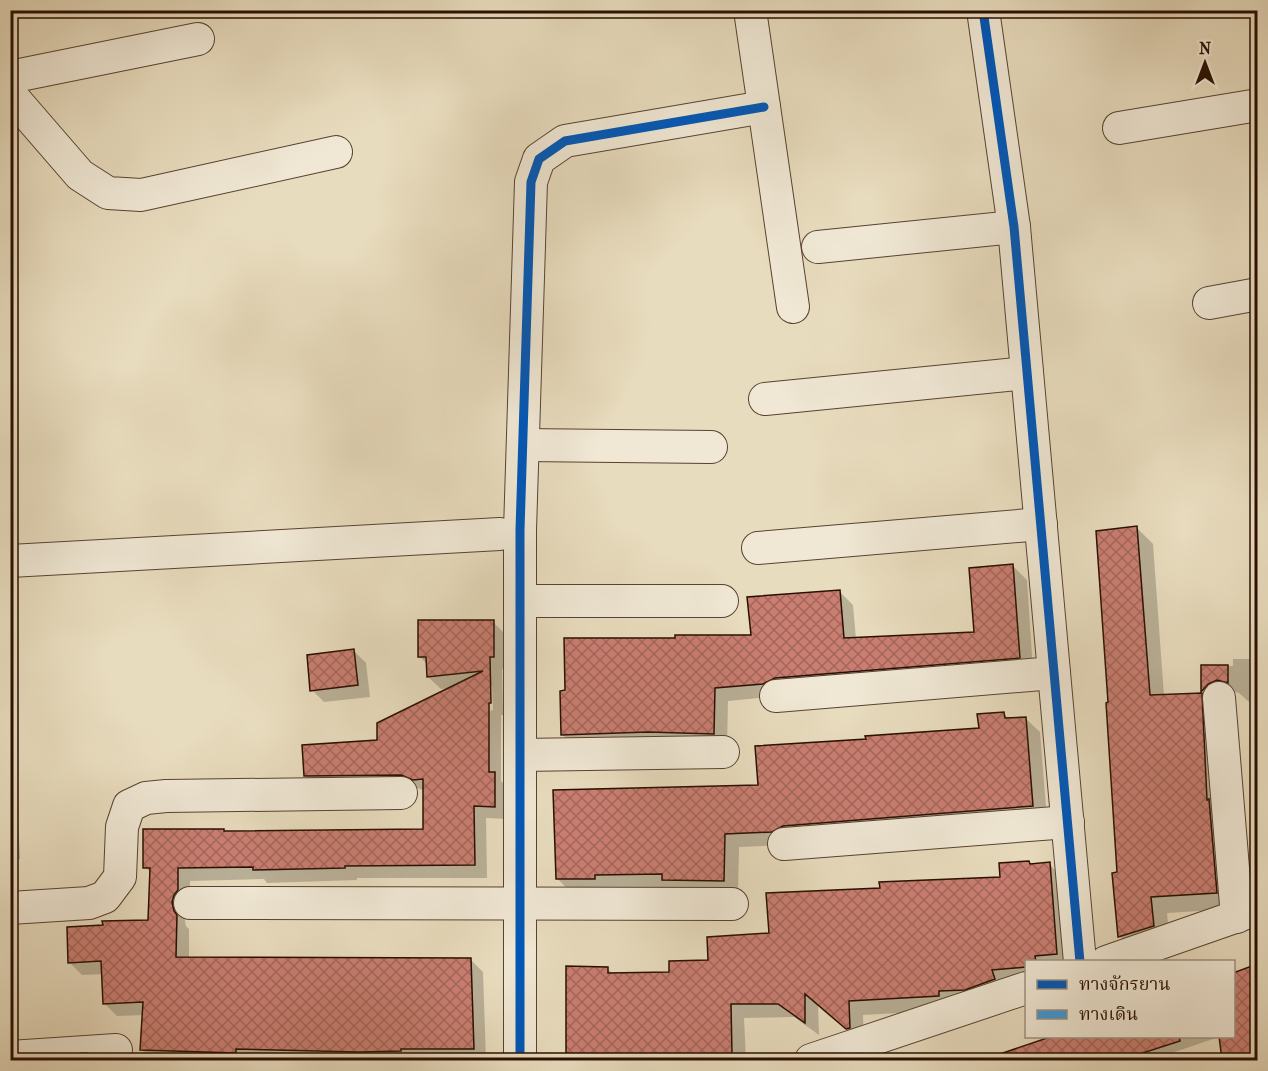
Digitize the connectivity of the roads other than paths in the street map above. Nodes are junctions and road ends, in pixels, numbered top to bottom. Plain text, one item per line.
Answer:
1 (750, 10) edge
2 (982, 10) edge
3 (198, 39) dead end
4 (10, 77) edge
5 (10, 94) edge
6 (1257, 105) edge
7 (764, 106) junction
8 (1119, 128) dead end
9 (336, 152) dead end
10 (1014, 227) junction
11 (818, 247) dead end
12 (1257, 294) edge
13 (1209, 303) dead end
14 (793, 307) dead end
15 (1027, 373) junction
16 (765, 399) dead end
17 (523, 445) junction
18 (711, 447) dead end
19 (1041, 524) junction
20 (500, 534) dead end
21 (758, 548) dead end
22 (10, 561) edge
23 (520, 601) junction
24 (722, 601) dead end
25 (1054, 673) junction
26 (776, 696) dead end
27 (1219, 698) dead end
28 (723, 752) dead end
29 (520, 755) junction
30 (401, 793) dead end
31 (1068, 822) junction
32 (784, 844) dead end
33 (190, 903) dead end
34 (520, 904) junction
35 (732, 904) dead end
36 (10, 908) edge
37 (1247, 913) edge
38 (1080, 960) edge
39 (1112, 960) edge
40 (1025, 988) edge
41 (116, 1050) dead end
42 (10, 1057) edge
43 (520, 1060) edge
44 (811, 1060) edge

1 - 7 street
2 - 10 street
3 - 4 street
5 - 9 street
6 - 8 street
7 - 14 street
7 - 17 street
10 - 11 street
10 - 15 street
12 - 13 street
15 - 16 street
15 - 19 street
17 - 18 street
17 - 23 street
19 - 21 street
19 - 25 street
20 - 22 street
23 - 24 street
23 - 29 street
25 - 26 street
25 - 31 street
27 - 37 street
28 - 29 street
29 - 34 street
30 - 36 street
31 - 32 street
31 - 38 street
33 - 34 street
34 - 35 street
34 - 43 street
37 - 39 street
40 - 44 street
41 - 42 street

